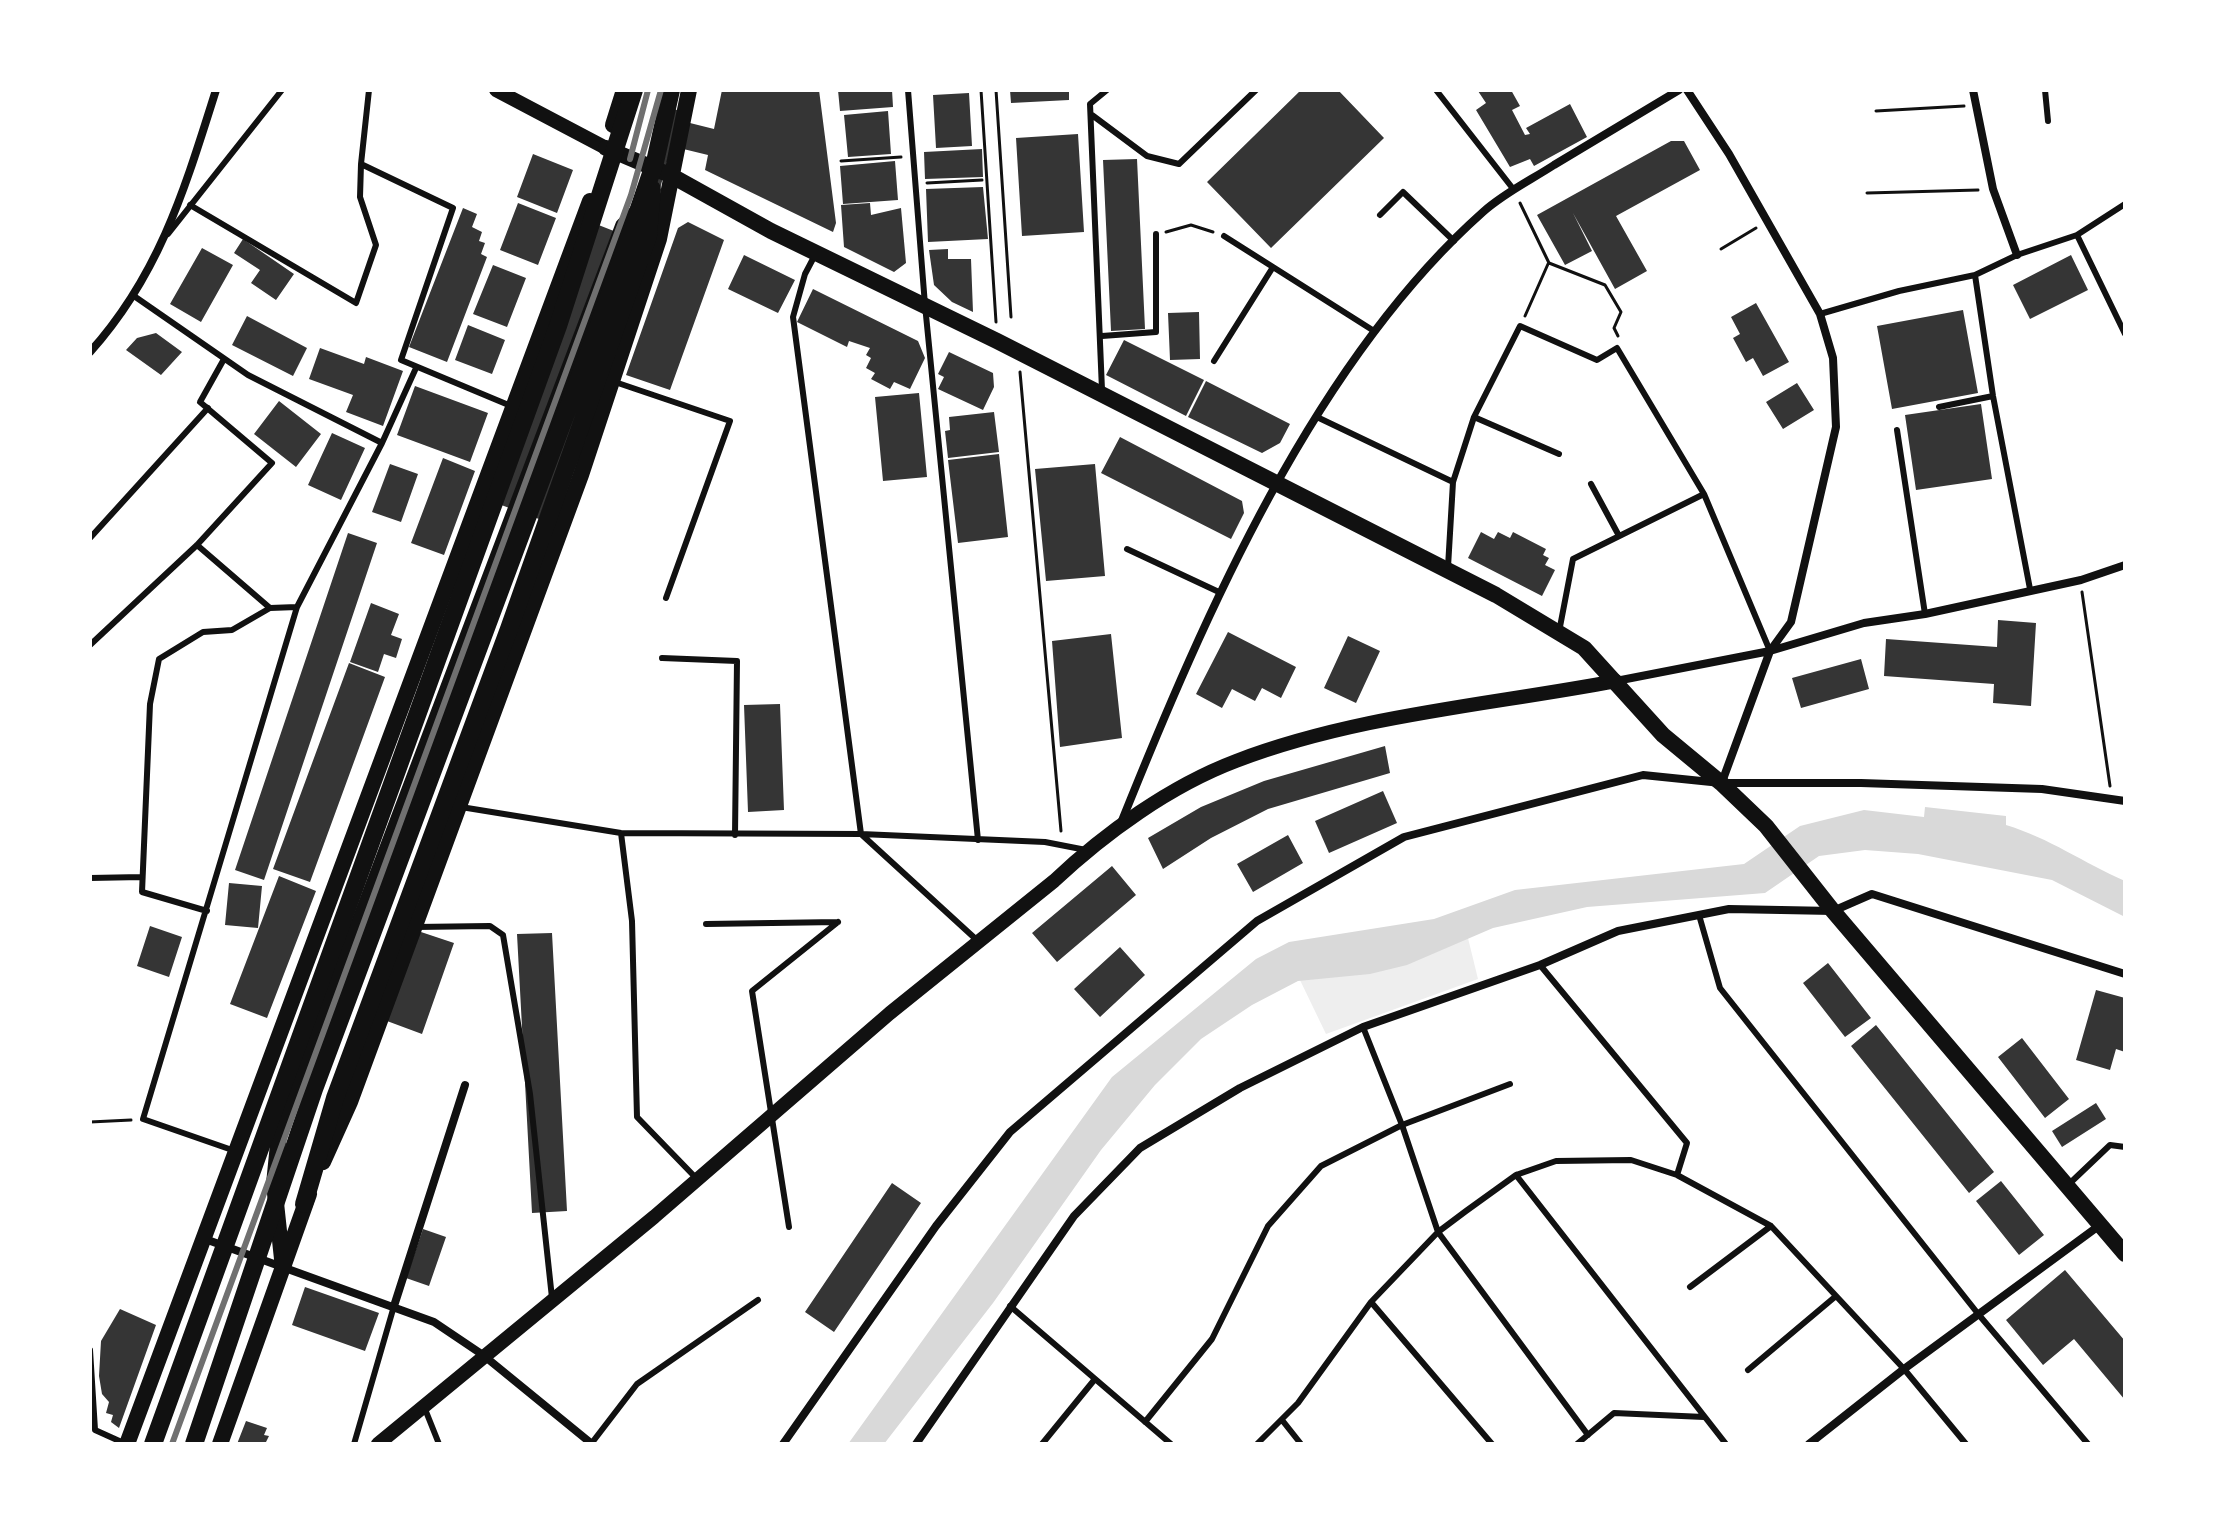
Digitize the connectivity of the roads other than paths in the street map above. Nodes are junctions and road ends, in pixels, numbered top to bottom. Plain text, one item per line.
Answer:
1 (216, 90) edge
2 (282, 90) edge
3 (369, 90) edge
4 (496, 90) edge
5 (624, 90) edge
6 (634, 90) edge
7 (671, 90) edge
8 (689, 90) edge
9 (908, 90) edge
10 (1107, 90) edge
11 (1256, 90) edge
12 (1436, 90) edge
13 (1679, 90) edge
14 (1687, 90) edge
15 (1973, 90) edge
16 (2045, 90) edge
17 (1091, 115) junction
18 (2048, 121) dead end
19 (606, 148) junction
20 (655, 162) junction
21 (361, 164) junction
22 (672, 176) junction
23 (1514, 190) junction
24 (2125, 204) edge
25 (190, 205) junction
26 (1380, 215) dead end
27 (1156, 234) road end
28 (2077, 235) junction
29 (166, 236) junction
30 (1224, 236) road end
31 (1454, 241) junction
32 (817, 252) junction
33 (2017, 255) junction
34 (1273, 267) junction
35 (1975, 275) junction
36 (134, 296) junction
37 (925, 305) junction
38 (1820, 314) junction
39 (1374, 331) junction
40 (2125, 334) edge
41 (1102, 336) junction
42 (90, 352) edge
43 (224, 359) junction
44 (1214, 361) dead end
45 (416, 368) junction
46 (612, 381) junction
47 (1103, 394) junction
48 (1993, 396) junction
49 (512, 406) junction
50 (1939, 407) dead end
51 (208, 408) junction
52 (1474, 417) junction
53 (1319, 418) junction
54 (1897, 430) dead end
55 (382, 443) junction
56 (1559, 454) dead end
57 (1453, 482) junction
58 (1591, 484) dead end
59 (1277, 486) junction
60 (1704, 494) junction
61 (1618, 534) junction
62 (90, 538) edge
63 (197, 545) junction
64 (1127, 549) dead end
65 (2125, 565) edge
66 (1448, 571) junction
67 (2030, 589) junction
68 (1221, 593) junction
69 (666, 598) dead end
70 (297, 607) junction
71 (270, 608) junction
72 (1925, 614) junction
73 (1559, 632) junction
74 (90, 645) edge
75 (1770, 651) junction
76 (662, 658) dead end
77 (1616, 681) junction
78 (1721, 783) junction
79 (2125, 801) edge
80 (459, 806) junction
81 (1120, 827) junction
82 (621, 833) junction
83 (861, 834) junction
84 (735, 835) junction
85 (978, 840) junction
86 (1086, 850) junction
87 (142, 877) junction
88 (90, 878) edge
89 (207, 911) junction
90 (1833, 911) junction
91 (1699, 915) junction
92 (706, 924) dead end
93 (412, 927) junction
94 (979, 942) junction
95 (1540, 965) junction
96 (2125, 974) edge
97 (1363, 1027) junction
98 (1510, 1084) dead end
99 (465, 1085) dead end
100 (771, 1114) junction
101 (1402, 1125) junction
102 (2125, 1147) edge
103 (235, 1151) junction
104 (1516, 1175) junction
105 (1677, 1175) junction
106 (697, 1179) junction
107 (2068, 1185) junction
108 (304, 1204) junction
109 (2101, 1224) junction
110 (1771, 1226) junction
111 (789, 1227) dead end
112 (1438, 1232) junction
113 (205, 1239) junction
114 (2125, 1254) edge
115 (282, 1265) junction
116 (1690, 1287) dead end
117 (1836, 1296) junction
118 (758, 1300) dead end
119 (552, 1301) junction
120 (1371, 1302) junction
121 (394, 1306) junction
122 (1010, 1306) junction
123 (1979, 1315) junction
124 (90, 1350) edge
125 (483, 1355) junction
126 (1904, 1369) junction
127 (1748, 1370) dead end
128 (1095, 1379) junction
129 (424, 1405) junction
130 (1704, 1417) junction
131 (1282, 1420) junction
132 (1145, 1422) junction
133 (1588, 1435) junction
134 (126, 1444) edge
135 (153, 1444) edge
136 (194, 1444) edge
137 (220, 1444) edge
138 (354, 1444) edge
139 (378, 1444) edge
140 (439, 1444) edge
141 (591, 1444) edge
142 (783, 1444) edge
143 (916, 1444) edge
144 (1042, 1444) edge
145 (1171, 1444) edge
146 (1257, 1444) edge
147 (1301, 1444) edge
148 (1492, 1444) edge
149 (1577, 1444) edge
150 (1726, 1444) edge
151 (1809, 1444) edge
152 (1966, 1444) edge
153 (2088, 1444) edge

1 - 29 street
2 - 25 lane
3 - 21 lane
4 - 19 street
5 - 19 main road
6 - 135 highway
7 - 20 highway
8 - 22 main road
9 - 37 lane
10 - 17 lane
11 - 17 lane
12 - 23 lane
13 - 23 street
14 - 38 street
15 - 33 street
16 - 18 lane
17 - 41 lane
19 - 22 main road
19 - 49 main road
20 - 108 highway
20 - 136 highway
21 - 25 lane
21 - 45 lane
22 - 32 main road
22 - 46 main road
22 - 115 main road
23 - 31 street
24 - 28 lane
25 - 29 lane
26 - 31 lane
27 - 41 lane
28 - 33 lane
28 - 40 lane
29 - 36 street
30 - 34 lane
31 - 39 street
32 - 37 main road
32 - 83 lane
33 - 35 lane
34 - 39 lane
34 - 44 lane
35 - 38 lane
35 - 48 lane
36 - 42 street
36 - 43 lane
37 - 47 main road
37 - 85 lane
38 - 75 street
39 - 53 street
41 - 47 lane
43 - 51 lane
43 - 55 lane
45 - 49 lane
45 - 55 lane
46 - 69 lane
46 - 80 main road
47 - 59 main road
48 - 50 lane
48 - 67 lane
49 - 103 main road
51 - 62 lane
51 - 63 lane
52 - 56 lane
52 - 57 lane
52 - 60 lane
53 - 57 lane
53 - 59 street
54 - 72 lane
55 - 70 lane
57 - 66 lane
58 - 61 lane
59 - 66 main road
59 - 68 street
60 - 61 lane
60 - 75 lane
61 - 73 lane
63 - 71 lane
63 - 74 lane
64 - 68 lane
65 - 67 street
66 - 73 main road
67 - 72 street
68 - 81 street
70 - 71 lane
70 - 89 lane
71 - 87 lane
72 - 75 street
73 - 77 main road
75 - 77 street
75 - 78 street
76 - 84 lane
77 - 78 main road
77 - 81 street
78 - 79 street
78 - 90 main road
78 - 142 street
80 - 82 lane
80 - 93 main road
81 - 86 street
82 - 84 lane
82 - 106 lane
83 - 84 lane
83 - 85 lane
83 - 94 lane
85 - 86 lane
86 - 94 street
87 - 88 lane
87 - 89 lane
89 - 103 lane
90 - 91 street
90 - 96 street
90 - 107 main road
91 - 95 street
91 - 123 lane
92 - 100 lane
93 - 108 main road
93 - 119 lane
94 - 100 street
95 - 97 street
95 - 105 lane
97 - 101 lane
97 - 122 street
98 - 101 lane
99 - 121 street
100 - 106 street
100 - 111 lane
101 - 112 lane
101 - 132 lane
102 - 107 lane
103 - 113 main road
104 - 105 lane
104 - 112 lane
104 - 130 lane
105 - 110 lane
106 - 119 street
107 - 109 main road
108 - 115 main road
109 - 114 main road
109 - 123 street
110 - 116 lane
110 - 117 lane
112 - 120 lane
112 - 133 lane
113 - 115 street
113 - 134 main road
115 - 121 street
115 - 137 main road
117 - 126 lane
117 - 127 lane
118 - 141 lane
119 - 125 street
120 - 131 lane
120 - 148 lane
121 - 125 street
121 - 138 lane
122 - 128 lane
122 - 143 street
123 - 126 street
123 - 153 lane
124 - 134 lane
125 - 129 street
125 - 141 street
126 - 151 street
126 - 152 lane
128 - 132 lane
128 - 144 lane
129 - 139 street
129 - 140 lane
130 - 133 lane
130 - 150 lane
131 - 146 lane
131 - 147 lane
132 - 145 lane
133 - 149 lane

